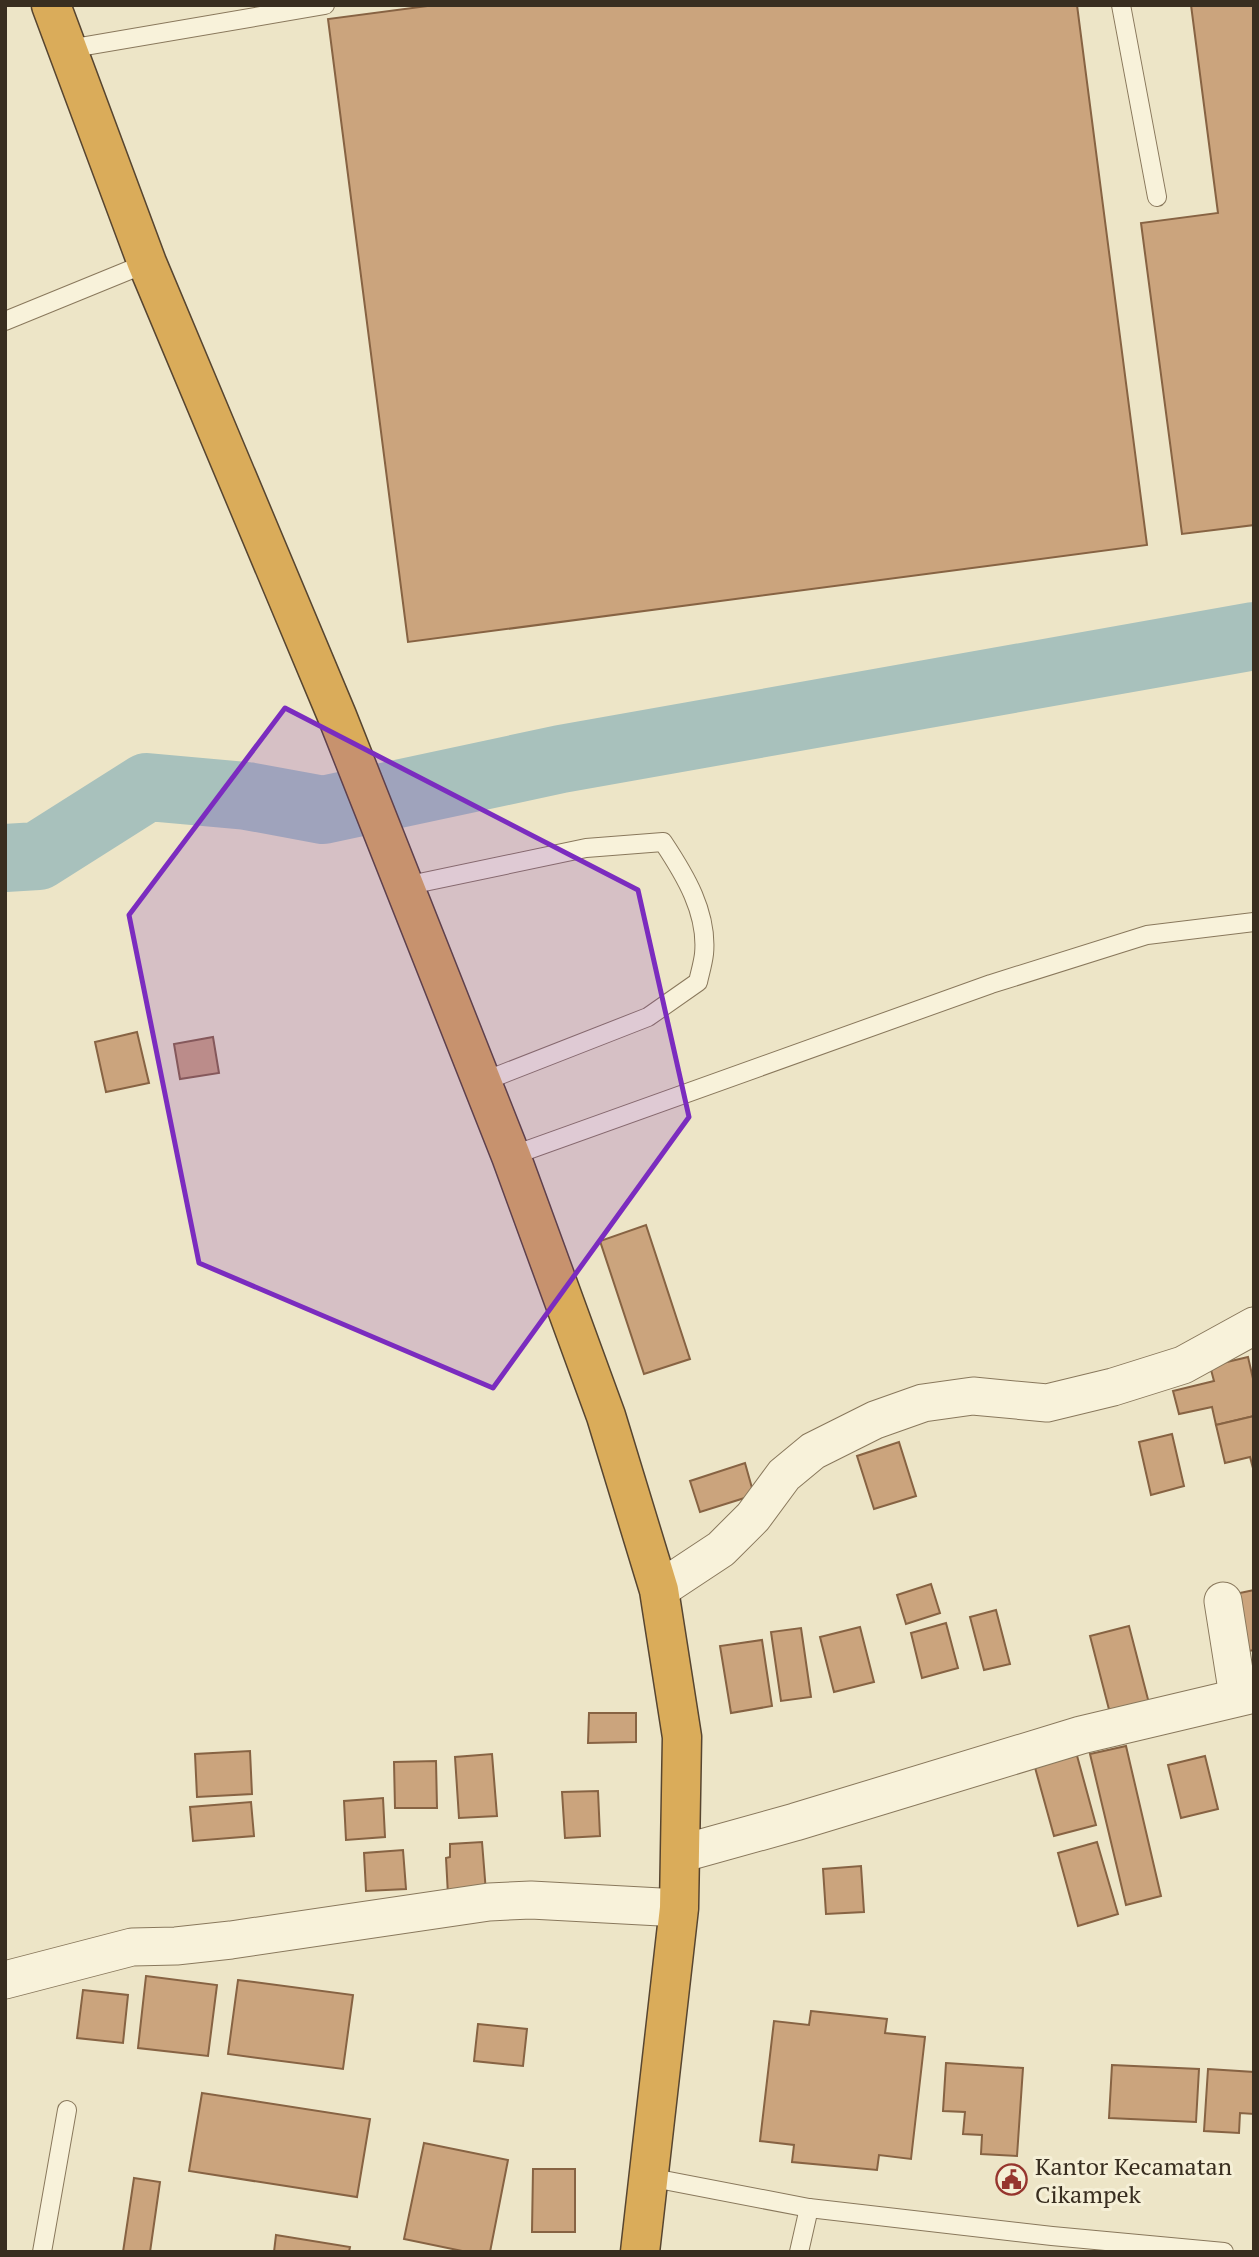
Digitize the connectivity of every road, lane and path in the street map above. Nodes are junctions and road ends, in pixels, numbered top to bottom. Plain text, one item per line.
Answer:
1 (51, 5) edge
2 (325, 5) edge
3 (1121, 5) edge
4 (68, 49) junction
5 (1157, 197) dead end
6 (148, 263) junction
7 (5, 321) edge
8 (405, 886) junction
9 (1254, 922) edge
10 (482, 1082) junction
11 (511, 1156) junction
12 (1254, 1326) edge
13 (659, 1590) junction
14 (1223, 1601) dead end
15 (1246, 1695) edge
16 (680, 1854) junction
17 (679, 1908) junction
18 (5, 1980) edge
19 (67, 2110) dead end
20 (648, 2177) junction
21 (809, 2208) junction
22 (42, 2252) edge
23 (640, 2252) edge
24 (799, 2252) edge
25 (1224, 2252) edge

1 - 4 highway
2 - 4 lane
3 - 5 lane
4 - 6 highway
6 - 7 lane
6 - 8 highway
8 - 10 highway
8 - 10 lane
9 - 11 lane
10 - 11 highway
11 - 13 highway
12 - 13 street
13 - 16 highway
14 - 15 street
15 - 16 street
16 - 17 highway
17 - 18 street
17 - 20 highway
19 - 22 lane
20 - 21 lane
20 - 23 highway
21 - 24 lane
21 - 25 lane

